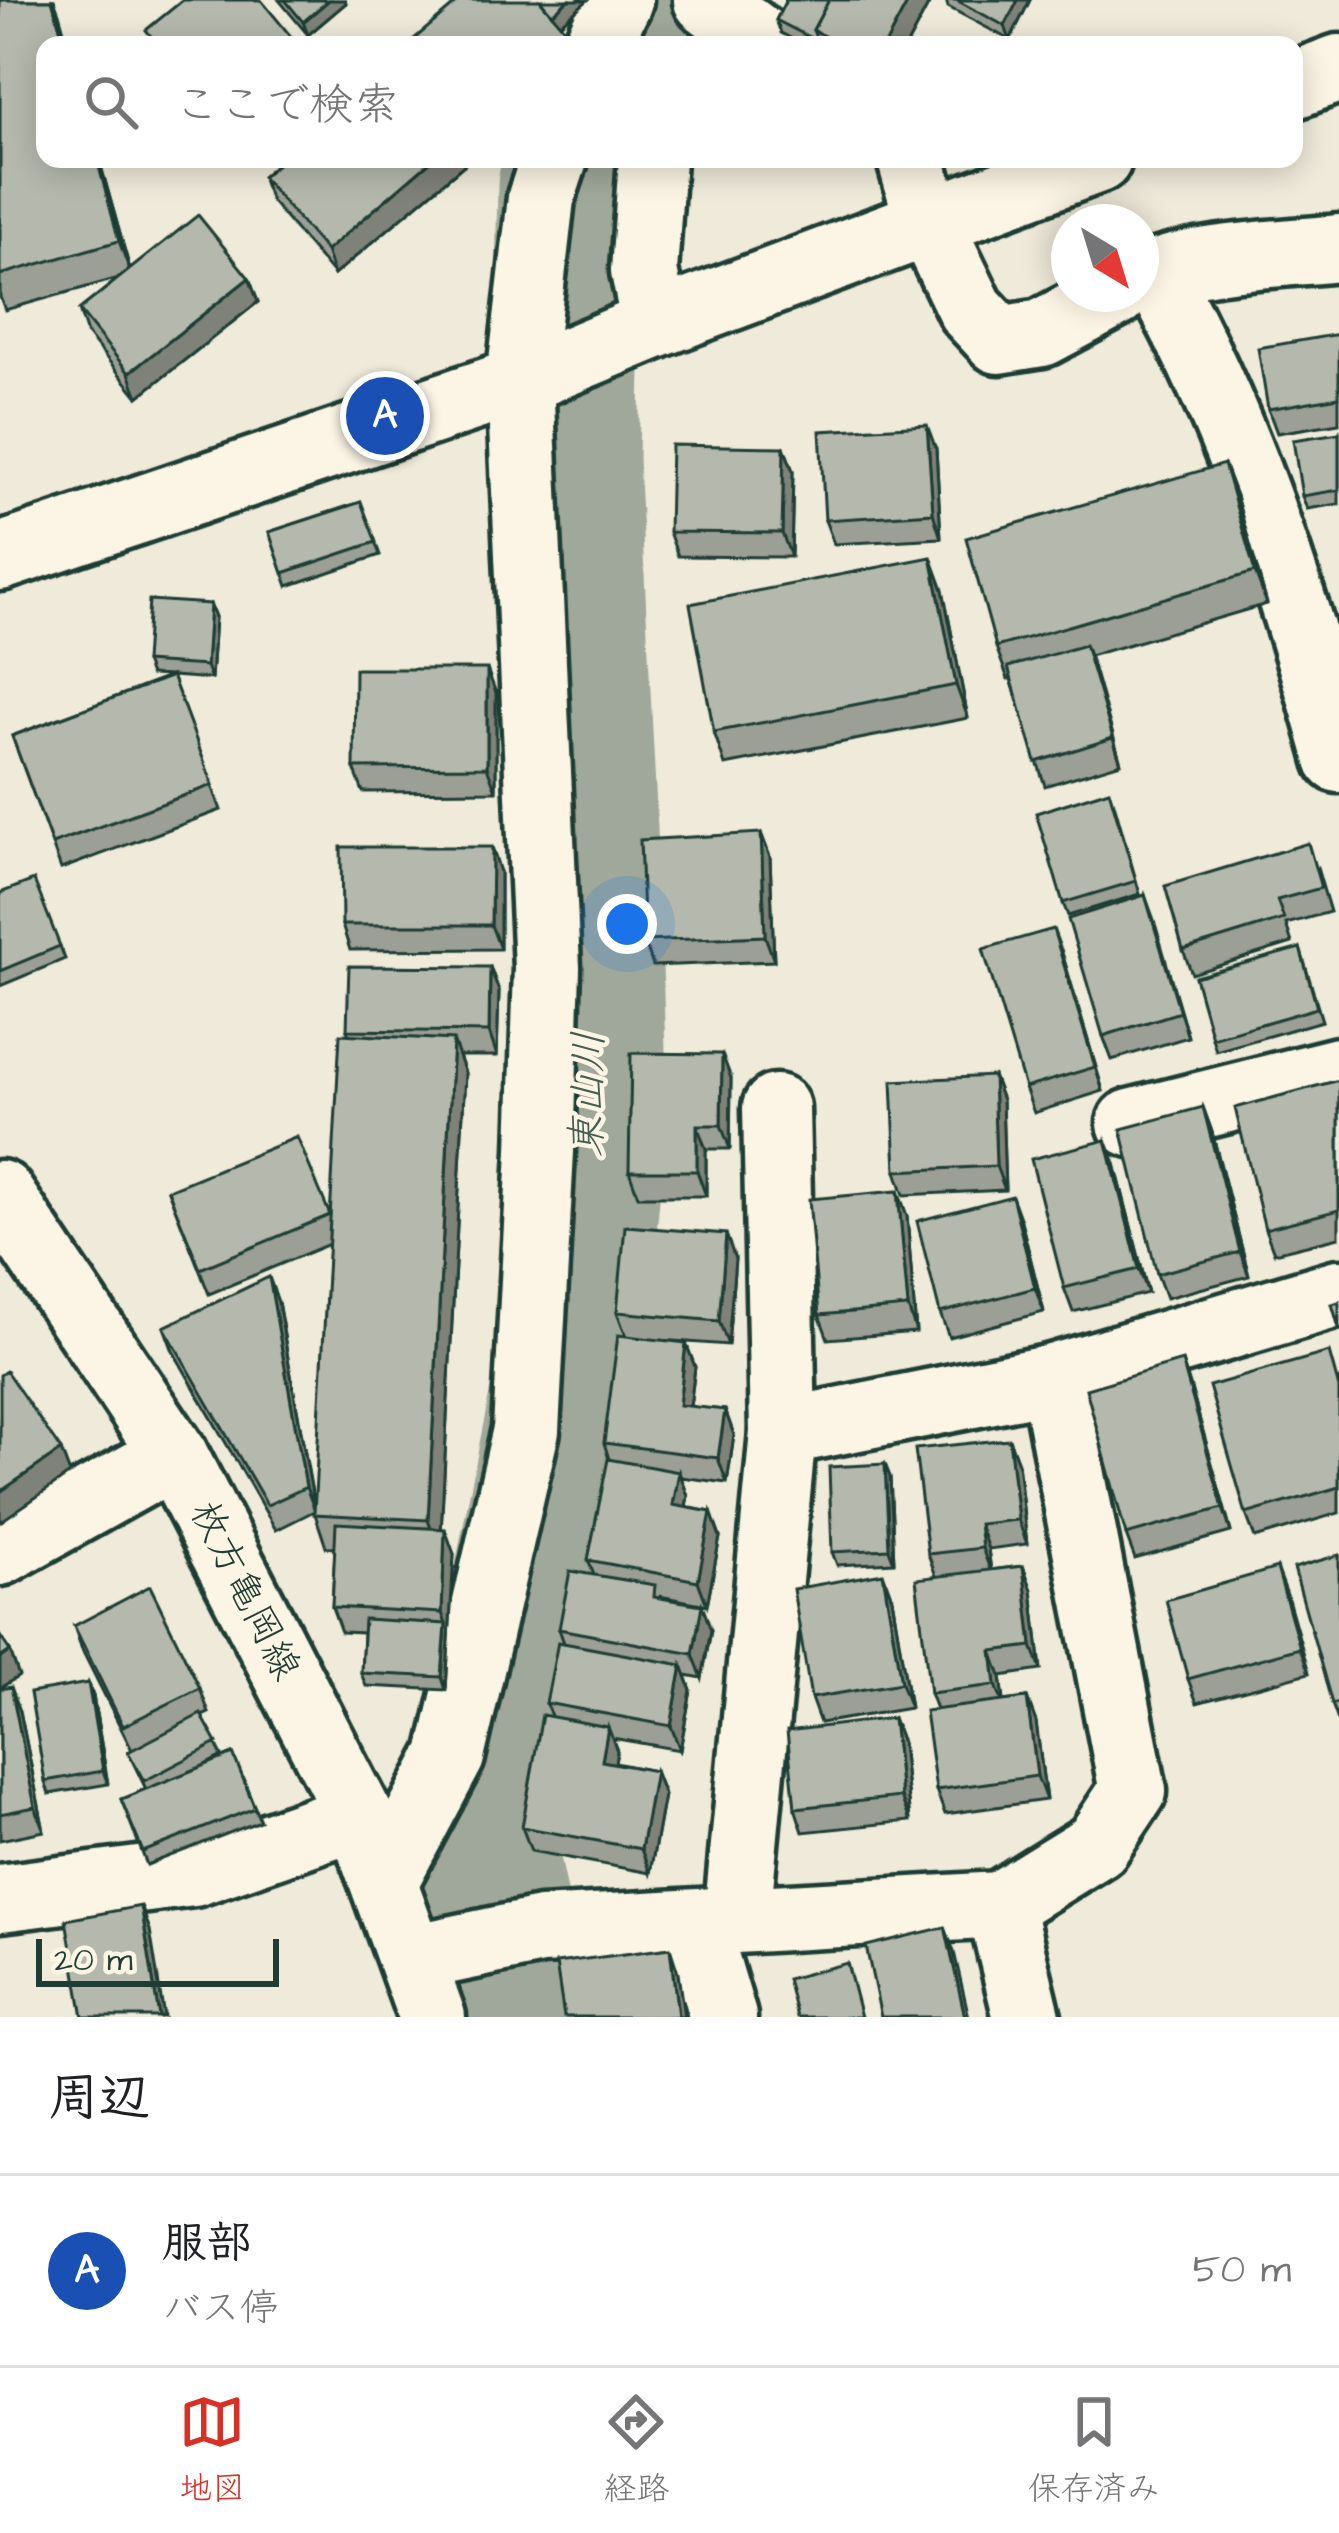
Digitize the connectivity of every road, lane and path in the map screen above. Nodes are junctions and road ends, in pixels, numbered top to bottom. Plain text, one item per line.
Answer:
1 (619, 0) edge
2 (601, 36) edge
3 (1339, 68) edge
4 (1303, 82) edge
5 (551, 168) edge
6 (651, 168) edge
7 (914, 168) edge
8 (1074, 168) edge
9 (929, 223) junction
10 (1339, 248) edge
11 (1159, 275) edge
12 (1159, 298) edge
13 (1081, 312) edge
14 (634, 334) junction
15 (520, 381) junction
16 (0, 557) edge
17 (1339, 759) edge
18 (1339, 1071) edge
19 (776, 1108) dead end
20 (1131, 1123) edge
21 (0, 1194) edge
22 (1339, 1293) edge
23 (1053, 1378) junction
24 (783, 1432) junction
25 (174, 1455) junction
26 (0, 1552) edge
27 (359, 1815) junction
28 (384, 1882) junction
29 (0, 1898) edge
30 (1000, 1906) junction
31 (716, 1921) junction
32 (422, 1987) edge
33 (723, 2017) edge
34 (1027, 2017) edge

1 - 2 street
3 - 4 street
5 - 15 street
6 - 14 street
7 - 9 street
8 - 9 street
9 - 13 street
9 - 14 street
10 - 11 street
12 - 17 street
14 - 15 street
15 - 16 street
15 - 28 street
18 - 20 street
19 - 24 street
21 - 25 street, 枚方亀岡線
22 - 23 street
23 - 24 street
23 - 30 street
24 - 31 street
25 - 26 street
25 - 27 street, 枚方亀岡線
27 - 28 street, 枚方亀岡線
27 - 29 street
28 - 32 street, 枚方亀岡線
30 - 31 street
30 - 34 street
31 - 32 street
31 - 33 street

